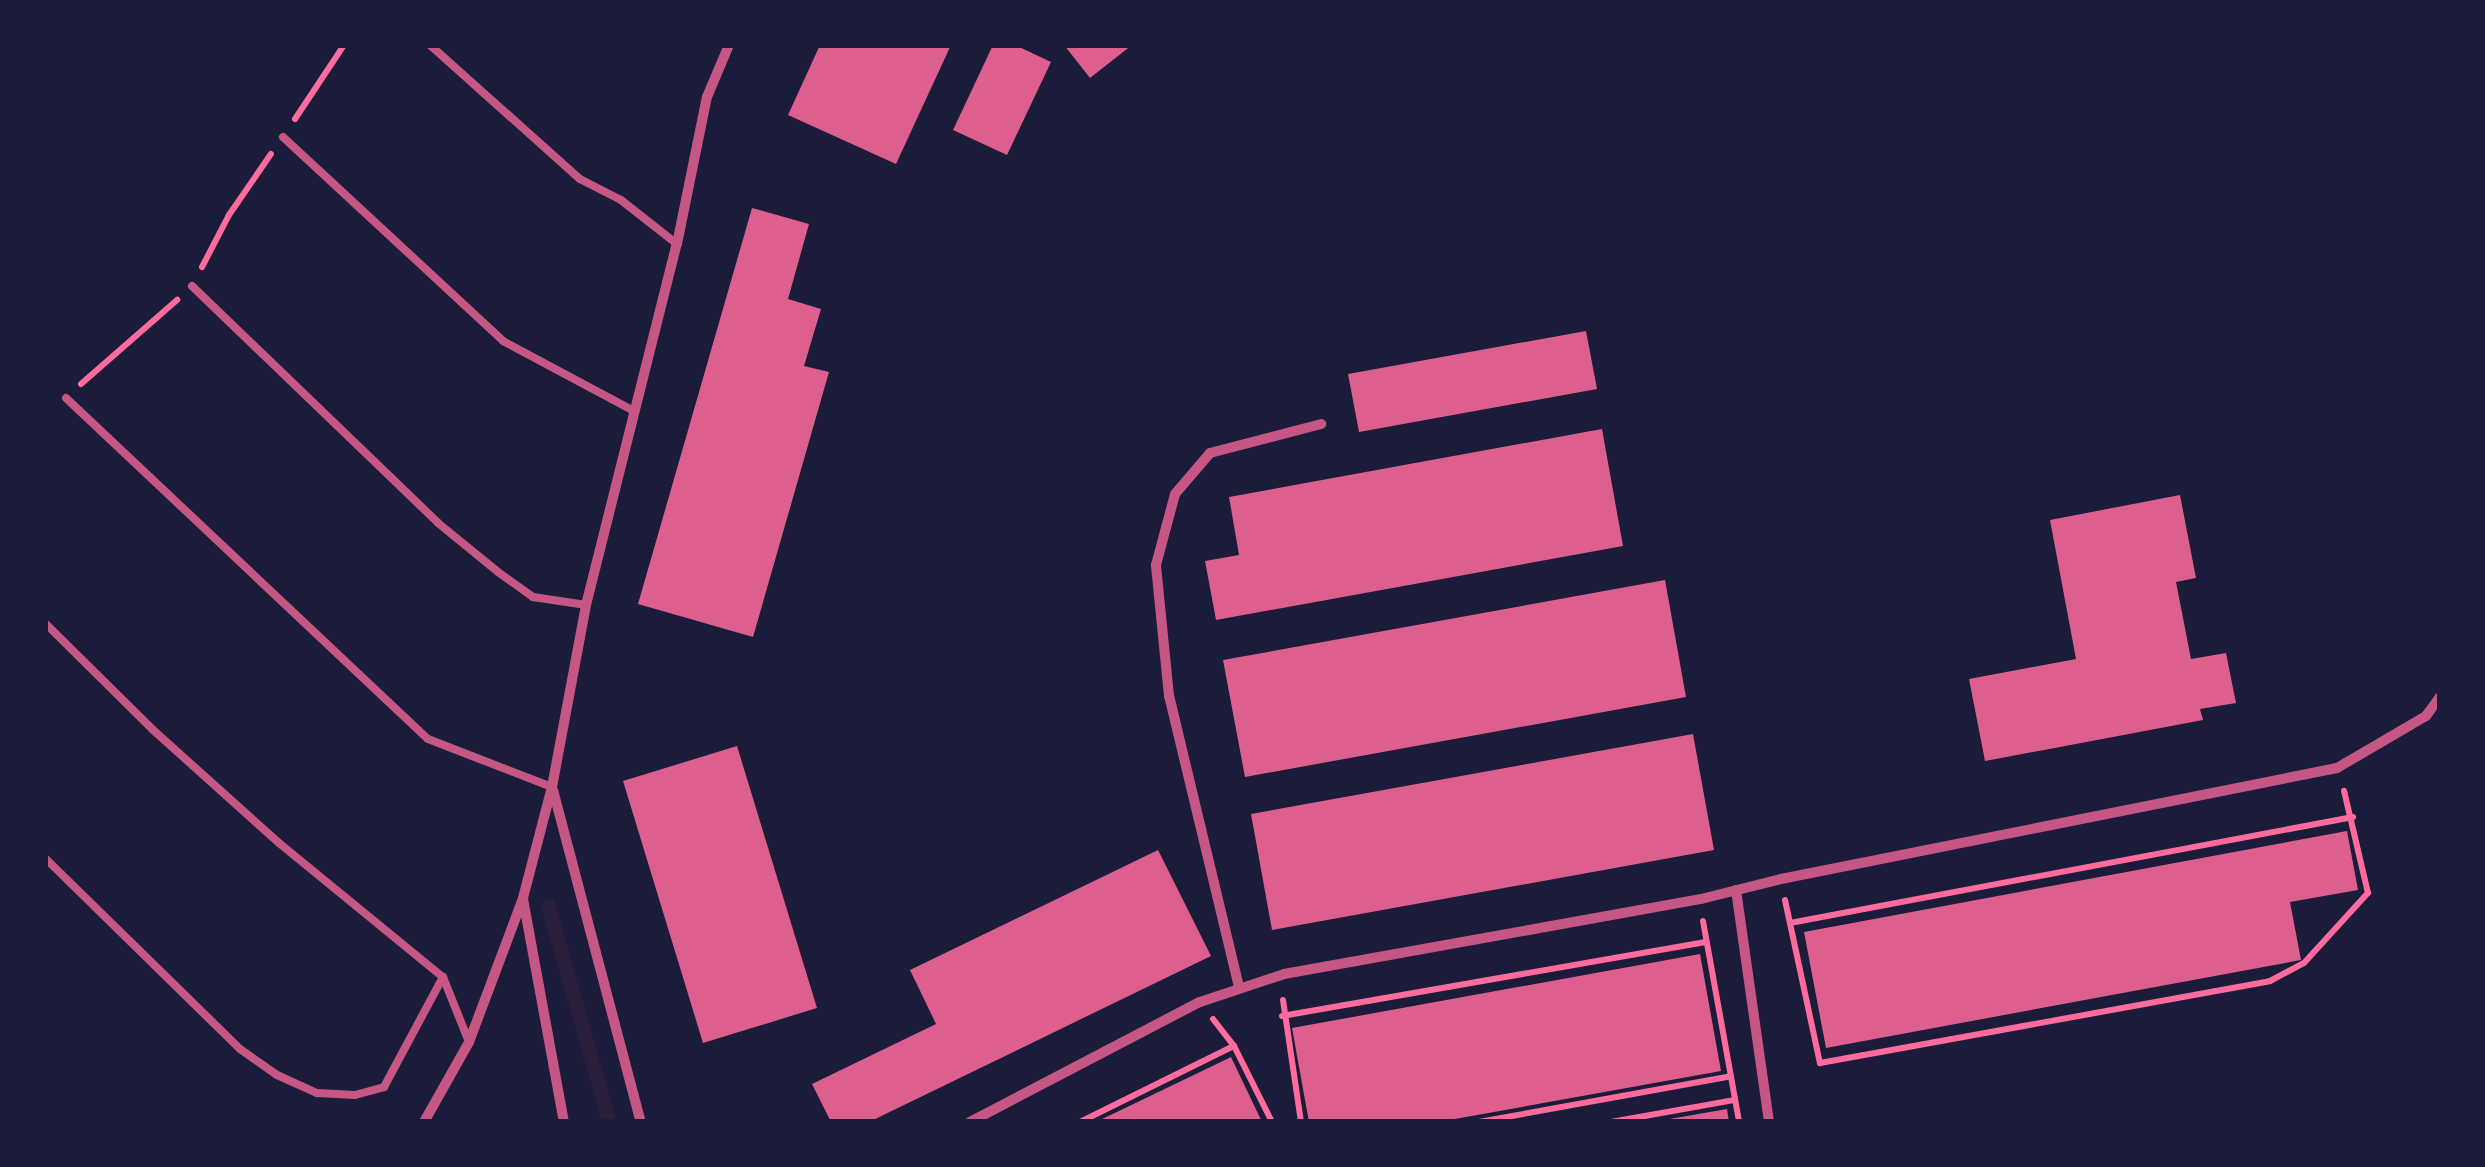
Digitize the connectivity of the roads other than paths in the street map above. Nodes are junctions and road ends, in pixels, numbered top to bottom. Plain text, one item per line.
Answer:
1 (430, 45) edge
2 (729, 45) edge
3 (284, 137) road end
4 (677, 244) junction
5 (192, 286) road end
6 (66, 398) road end
7 (634, 411) junction
8 (1321, 424) dead end
9 (586, 605) junction
10 (45, 623) edge
11 (2440, 697) edge
12 (552, 788) junction
13 (45, 858) edge
14 (1736, 890) junction
15 (523, 898) junction
16 (443, 977) junction
17 (1239, 988) junction
18 (470, 1042) junction
19 (424, 1122) edge
20 (564, 1122) edge
21 (641, 1122) edge
22 (970, 1122) edge
23 (1769, 1122) edge

1 - 4 lane
2 - 4 street
3 - 7 lane
4 - 7 street
5 - 9 lane
6 - 12 lane
7 - 9 street
8 - 17 street
9 - 12 street
10 - 16 lane
11 - 14 street
12 - 15 street
12 - 21 street
13 - 16 lane
14 - 17 street
14 - 23 street
15 - 18 street
15 - 20 street
16 - 18 lane
17 - 22 street
18 - 19 street

